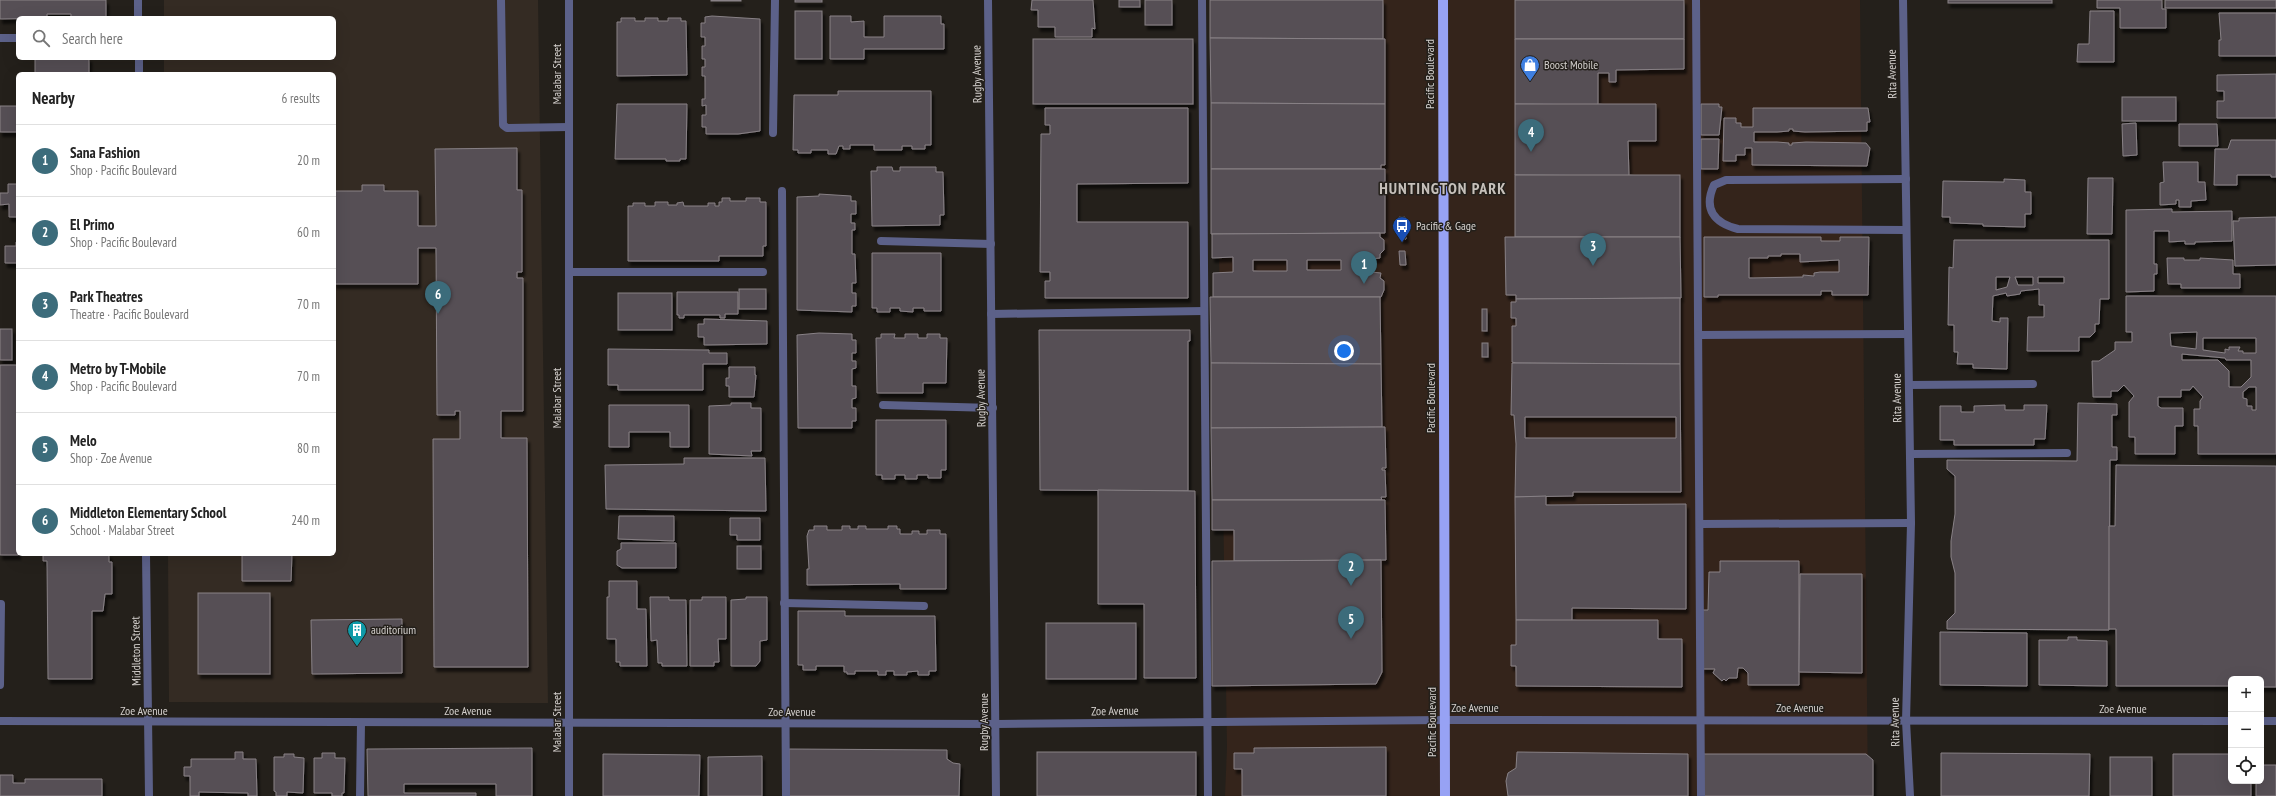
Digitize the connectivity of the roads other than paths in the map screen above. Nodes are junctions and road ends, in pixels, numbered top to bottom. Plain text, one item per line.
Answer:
1 (138, 0) edge
2 (500, 0) edge
3 (569, 0) edge
4 (775, 0) edge
5 (988, 0) edge
6 (1202, 0) edge
7 (1443, 0) edge
8 (1696, 0) edge
9 (1903, 0) edge
10 (138, 16) edge
11 (0, 38) edge
12 (16, 38) edge
13 (139, 60) edge
14 (139, 72) edge
15 (569, 127) junction
16 (773, 133) dead end
17 (1906, 179) junction
18 (782, 191) dead end
19 (1906, 230) junction
20 (881, 241) dead end
21 (991, 244) junction
22 (569, 272) junction
23 (763, 272) dead end
24 (1204, 311) junction
25 (991, 314) junction
26 (1908, 334) junction
27 (1699, 335) junction
28 (2033, 384) dead end
29 (1909, 385) junction
30 (883, 405) dead end
31 (993, 408) junction
32 (2067, 453) dead end
33 (1910, 454) junction
34 (1911, 523) junction
35 (1700, 524) junction
36 (146, 556) edge
37 (784, 603) junction
38 (1, 604) edge
39 (924, 606) dead end
40 (0, 685) edge
41 (1445, 720) junction
42 (1702, 720) junction
43 (0, 721) edge
44 (1906, 721) junction
45 (2228, 721) edge
46 (2264, 721) edge
47 (2276, 721) edge
48 (1208, 722) junction
49 (149, 723) junction
50 (361, 723) junction
51 (569, 723) junction
52 (785, 724) junction
53 (996, 724) junction
54 (149, 796) edge
55 (360, 796) edge
56 (569, 796) edge
57 (786, 796) edge
58 (996, 796) edge
59 (1208, 796) edge
60 (1445, 796) edge
61 (1701, 796) edge
62 (1910, 796) edge

1 - 10 street
2 - 15 street
3 - 15 street, Malabar Street
4 - 16 street
5 - 21 street, Rugby Avenue
6 - 24 street
7 - 41 main road, Pacific Boulevard
8 - 27 street
9 - 17 street, Rita Avenue
11 - 12 street
13 - 14 street
15 - 22 street, Malabar Street
17 - 19 street, Rita Avenue
17 - 19 street
18 - 37 street
19 - 26 street, Rita Avenue
20 - 21 street
21 - 25 street, Rugby Avenue
22 - 23 street
22 - 51 street, Malabar Street
24 - 25 street
24 - 48 street
25 - 31 street, Rugby Avenue
26 - 27 street
26 - 29 street, Rita Avenue
27 - 35 street
28 - 29 street
29 - 33 street, Rita Avenue
30 - 31 street
31 - 53 street, Rugby Avenue
32 - 33 street
33 - 34 street, Rita Avenue
34 - 35 street
34 - 44 street, Rita Avenue
35 - 42 street
36 - 49 street, Middleton Street
37 - 39 street
37 - 52 street
38 - 40 street
41 - 42 street, Zoe Avenue
41 - 48 street, Zoe Avenue
41 - 60 main road, Pacific Boulevard
42 - 44 street, Zoe Avenue
42 - 61 street
43 - 49 street, Zoe Avenue
44 - 45 street, Zoe Avenue
44 - 62 street, Rita Avenue
46 - 47 street
48 - 53 street, Zoe Avenue
48 - 59 street
49 - 50 street, Zoe Avenue
49 - 54 street, Middleton Street
50 - 51 street, Zoe Avenue
50 - 55 street
51 - 52 street, Zoe Avenue
51 - 56 street, Malabar Street
52 - 53 street, Zoe Avenue
52 - 57 street
53 - 58 street, Rugby Avenue

